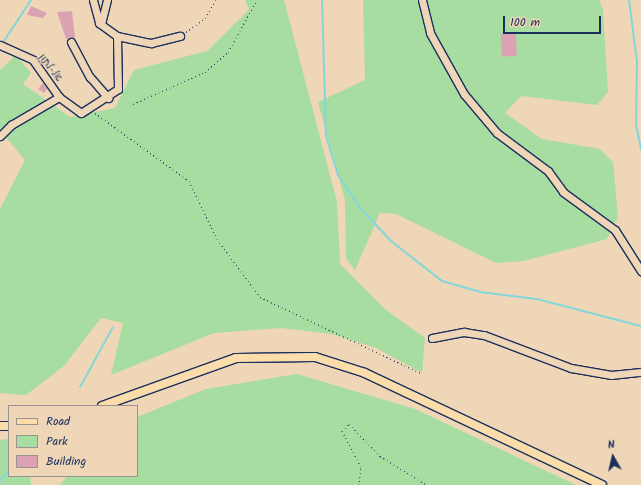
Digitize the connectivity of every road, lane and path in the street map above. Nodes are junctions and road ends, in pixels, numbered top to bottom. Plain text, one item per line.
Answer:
1 (93, 0) edge
2 (107, 0) edge
3 (216, 0) edge
4 (257, 0) edge
5 (422, 0) edge
6 (101, 24) junction
7 (117, 36) junction
8 (180, 36) joint
9 (71, 42) dead end
10 (0, 45) edge
11 (59, 97) junction
12 (108, 98) junction
13 (133, 104) dead end
14 (90, 109) junction
15 (1, 133) edge
16 (641, 271) edge
17 (432, 338) dead end
18 (641, 372) edge
19 (423, 374) dead end
20 (105, 405) edge
21 (359, 485) edge
22 (427, 485) edge
23 (602, 485) edge

1 - 6 street
2 - 6 street
3 - 8 path
4 - 13 path
5 - 16 street
6 - 7 street
7 - 8 street
7 - 12 street
9 - 12 street
10 - 11 street, אל-לתון
11 - 14 street, אל-לתון
11 - 15 street
12 - 14 street
14 - 19 path
17 - 18 street
20 - 23 main road
21 - 22 path

